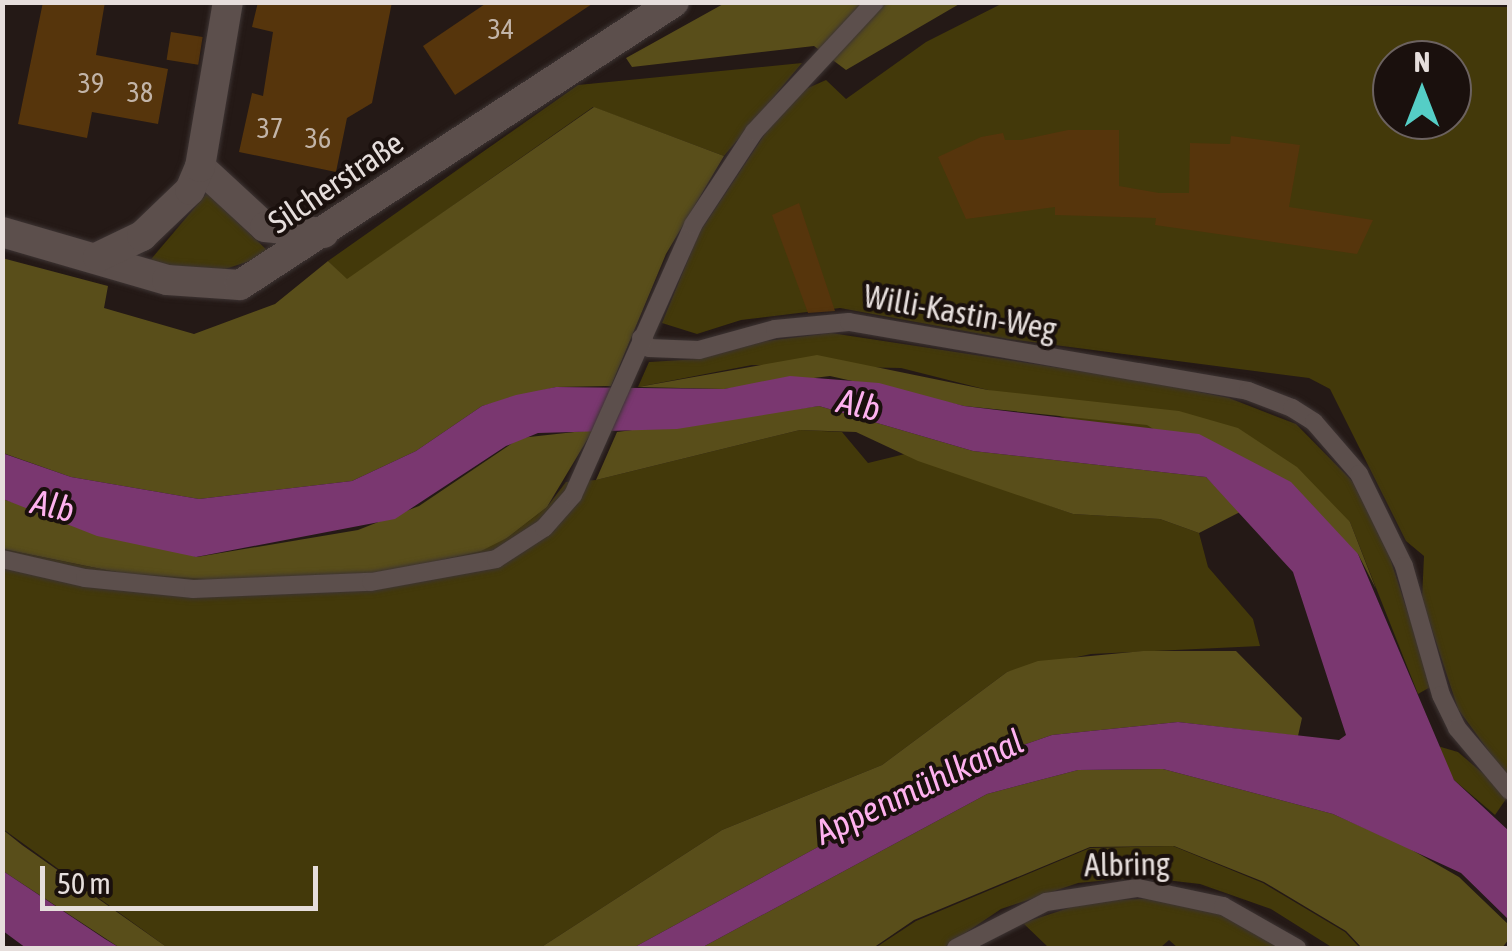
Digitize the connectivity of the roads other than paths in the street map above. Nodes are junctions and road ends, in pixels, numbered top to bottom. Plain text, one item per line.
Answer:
1 (228, 2) edge
2 (674, 2) edge
3 (875, 2) edge
4 (200, 168) junction
5 (2, 232) edge
6 (324, 233) junction
7 (98, 257) junction
8 (641, 338) junction
9 (2, 559) edge
10 (1510, 792) edge
11 (956, 948) edge
12 (1297, 948) edge

1 - 4 street
2 - 6 street, Silcherstraße
3 - 8 lane
4 - 6 street
4 - 7 street
5 - 7 street, Silcherstraße
6 - 7 street, Silcherstraße
8 - 9 lane
8 - 10 lane, Willi-Kastin-Weg
11 - 12 lane, Albring

